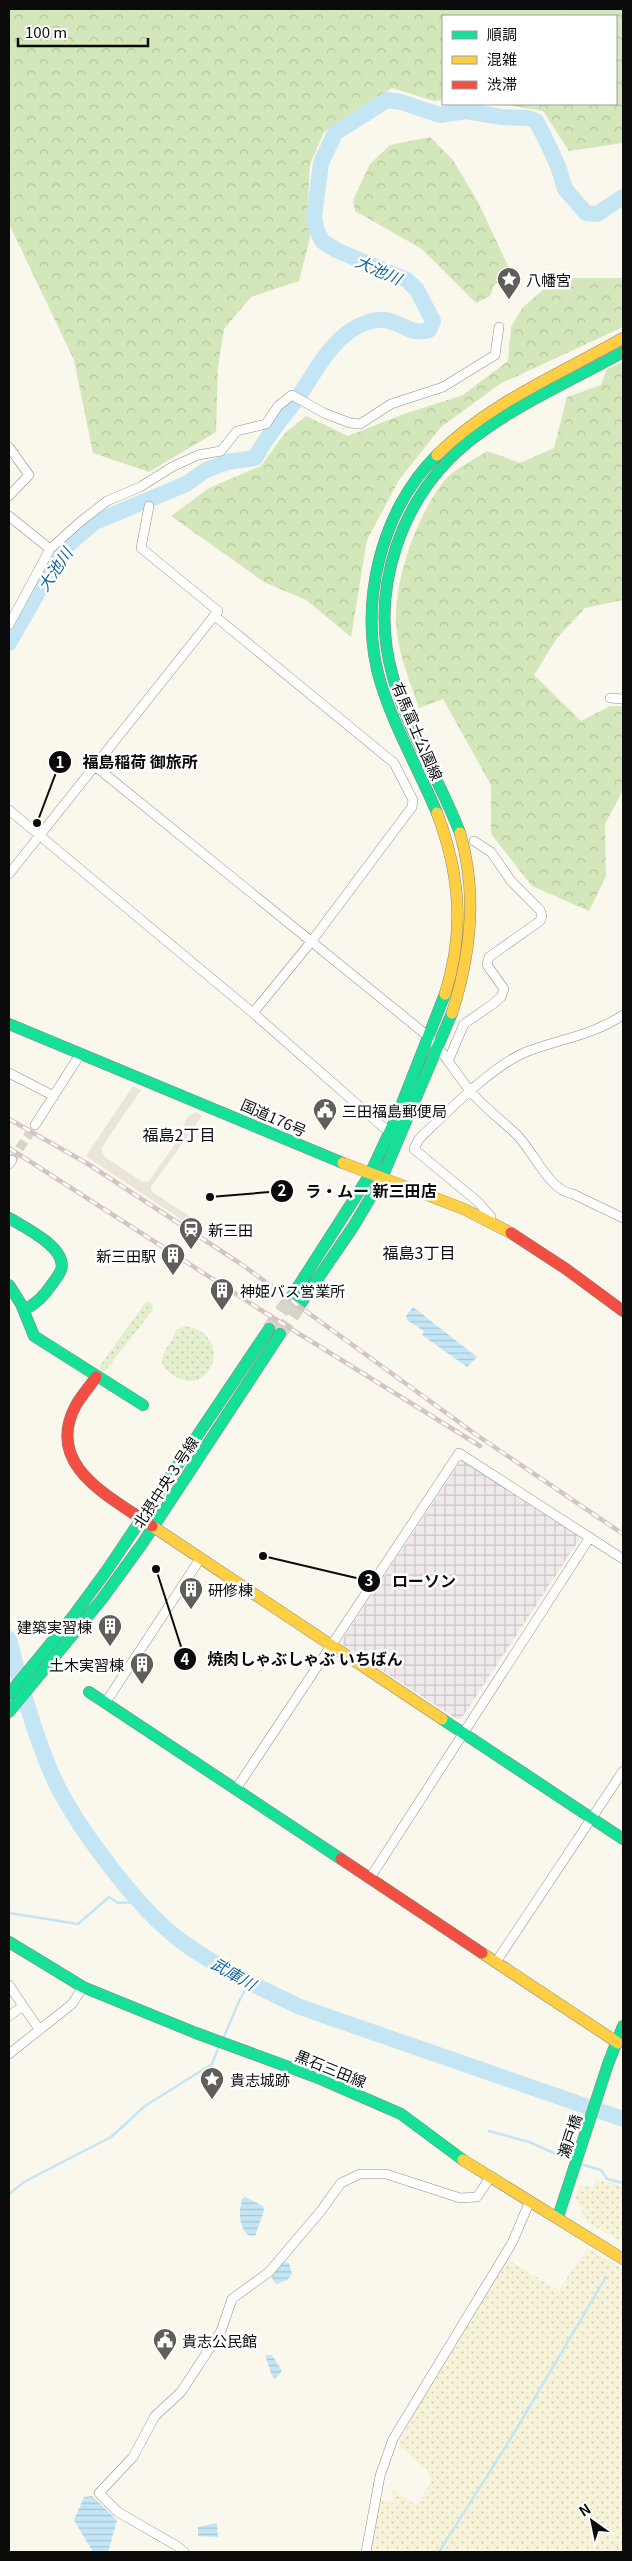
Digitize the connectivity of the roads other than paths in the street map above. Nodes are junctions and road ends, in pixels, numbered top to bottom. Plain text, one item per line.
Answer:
1 (500, 327) dead end
2 (623, 338) edge
3 (623, 352) edge
4 (9, 447) edge
5 (9, 496) edge
6 (149, 506) dead end
7 (9, 516) edge
8 (50, 548) junction
9 (216, 617) junction
10 (9, 625) edge
11 (610, 698) dead end
12 (623, 699) edge
13 (95, 766) junction
14 (9, 810) edge
15 (38, 836) junction
16 (474, 841) dead end
17 (9, 874) edge
18 (311, 942) junction
19 (253, 1013) junction
20 (623, 1015) edge
21 (9, 1024) edge
22 (430, 1036) junction
23 (439, 1048) junction
24 (81, 1053) junction
25 (449, 1059) junction
26 (9, 1072) edge
27 (470, 1091) junction
28 (54, 1096) junction
29 (35, 1125) tunnel mouth
30 (390, 1130) junction
31 (369, 1175) junction
32 (382, 1180) junction
33 (9, 1218) edge
34 (623, 1218) edge
35 (500, 1226) junction
36 (9, 1285) edge
37 (24, 1310) junction
38 (623, 1311) edge
39 (96, 1377) junction
40 (143, 1405) dead end
41 (142, 1520) junction
42 (153, 1527) junction
43 (590, 1537) junction
44 (200, 1559) junction
45 (623, 1559) edge
46 (332, 1646) junction
47 (89, 1692) dead end
48 (9, 1694) edge
49 (106, 1702) junction
50 (9, 1712) edge
51 (462, 1733) junction
52 (623, 1771) edge
53 (236, 1789) junction
54 (592, 1820) junction
55 (623, 1839) edge
56 (370, 1878) junction
57 (9, 1942) edge
58 (496, 1962) junction
59 (9, 1985) edge
60 (83, 1987) junction
61 (23, 2006) junction
62 (9, 2016) edge
63 (623, 2026) edge
64 (39, 2029) junction
65 (618, 2043) junction
66 (9, 2054) edge
67 (491, 2176) junction
68 (530, 2200) junction
69 (558, 2218) junction
70 (623, 2259) edge
71 (184, 2552) edge
72 (366, 2552) edge

1 - 8 street
2 - 22 main road, 有馬富士公園線
3 - 23 main road, 有馬富士公園線
4 - 5 street
6 - 9 street
7 - 8 street
8 - 10 street
9 - 13 street
9 - 18 street
11 - 12 street
13 - 15 street
13 - 18 street
14 - 15 street
15 - 17 street
15 - 19 street
16 - 25 street
18 - 19 street
18 - 22 street
19 - 30 street
20 - 27 street
21 - 24 main road, 国道176号
22 - 23 street
22 - 30 main road, 有馬富士公園線
23 - 25 street
23 - 32 main road, 有馬富士公園線
24 - 28 street
24 - 31 main road, 国道176号
25 - 27 street
26 - 28 street
27 - 34 street
27 - 35 street
28 - 29 street
30 - 31 main road, 有馬富士公園線
31 - 32 main road, 国道176号
31 - 32 main road
32 - 35 main road, 国道176号
33 - 37 main road
35 - 38 main road, 国道176号
36 - 37 main road
37 - 39 main road
39 - 40 main road
39 - 41 main road
41 - 42 main road
41 - 42 main road, 北摂中央３号線
41 - 48 main road, 北摂中央３号線
42 - 44 main road
42 - 50 main road, 北摂中央３号線
43 - 45 street
43 - 46 street
43 - 51 street
44 - 46 main road
44 - 49 street
46 - 51 main road
46 - 53 street
47 - 49 main road
49 - 53 main road
51 - 54 main road
51 - 56 street
52 - 54 street
53 - 56 main road
54 - 55 main road
54 - 58 street
56 - 58 main road
57 - 60 main road, 黒石三田線
58 - 65 main road
59 - 61 street
60 - 64 street
60 - 67 main road, 黒石三田線
61 - 62 street
61 - 64 street
63 - 65 main road, 瀬戸橋
64 - 66 street
65 - 69 main road, 瀬戸橋
67 - 68 main road, 黒石三田線
67 - 71 street
68 - 69 main road, 黒石三田線
68 - 72 street
69 - 70 main road, 黒石三田線

